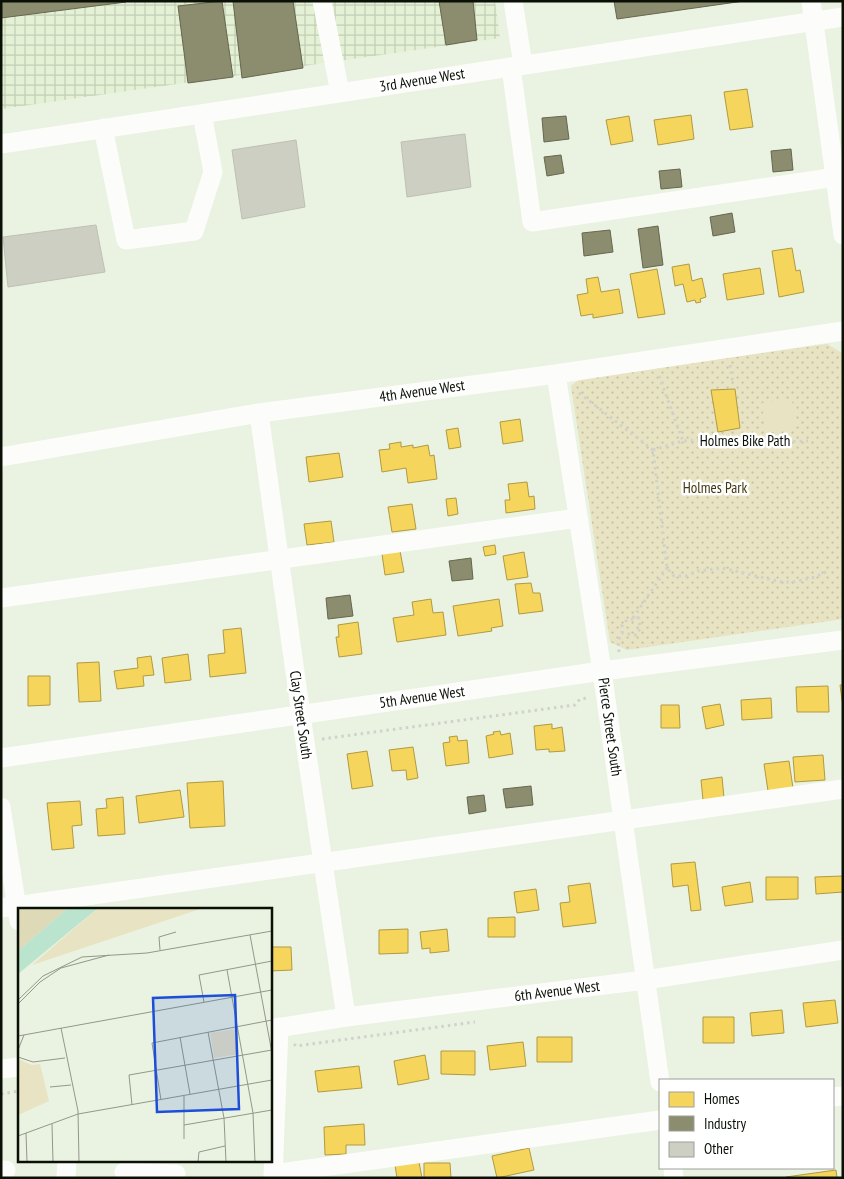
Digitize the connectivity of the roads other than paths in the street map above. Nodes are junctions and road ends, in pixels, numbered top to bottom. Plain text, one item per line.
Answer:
1 (322, 1) edge
2 (513, 1) edge
3 (812, 1) edge
4 (843, 18) edge
5 (814, 21) junction
6 (517, 66) junction
7 (340, 93) junction
8 (202, 114) junction
9 (104, 128) junction
10 (1, 144) edge
11 (839, 176) edge
12 (843, 236) edge
13 (843, 331) edge
14 (556, 374) junction
15 (260, 413) junction
16 (1, 457) edge
17 (578, 518) junction
18 (280, 560) junction
19 (1, 598) edge
20 (843, 640) edge
21 (602, 671) junction
22 (301, 715) junction
23 (1, 758) edge
24 (843, 789) edge
25 (1, 807) edge
26 (623, 820) junction
27 (322, 862) junction
28 (37, 908) edge
29 (12, 912) edge
30 (843, 950) edge
31 (645, 980) junction
32 (346, 1018) junction
33 (276, 1033) edge
34 (18, 1067) edge
35 (1, 1069) edge
36 (660, 1079) edge
37 (659, 1120) edge
38 (67, 1162) edge
39 (124, 1172) dead end
40 (176, 1174) dead end
41 (273, 1176) edge
42 (66, 1178) edge

1 - 7 street
2 - 6 street
3 - 5 street
4 - 5 street, 3rd Avenue West
5 - 6 street, 3rd Avenue West
5 - 11 street
6 - 7 street, 3rd Avenue West
6 - 11 street
7 - 8 street, 3rd Avenue West
8 - 9 street, 3rd Avenue West
8 - 9 street
9 - 10 street, 3rd Avenue West
11 - 12 street
13 - 14 street, 4th Avenue West
14 - 15 street, 4th Avenue West
14 - 17 street, Pierce Street South
15 - 16 street, 4th Avenue West
15 - 18 street, Clay Street South
17 - 18 street
17 - 21 street, Pierce Street South
18 - 19 street
18 - 22 street, Clay Street South
20 - 21 street, 5th Avenue West
21 - 22 street, 5th Avenue West
21 - 26 street, Pierce Street South
22 - 23 street, 5th Avenue West
22 - 27 street, Clay Street South
24 - 26 street
25 - 29 street
26 - 27 street
26 - 31 street, Pierce Street South
27 - 28 street
27 - 32 street, Clay Street South
30 - 31 street, 6th Avenue West
31 - 32 street, 6th Avenue West
31 - 36 street, Pierce Street South
32 - 33 street, 6th Avenue West
33 - 41 street
34 - 35 street
37 - 41 street
38 - 42 street
39 - 40 street

